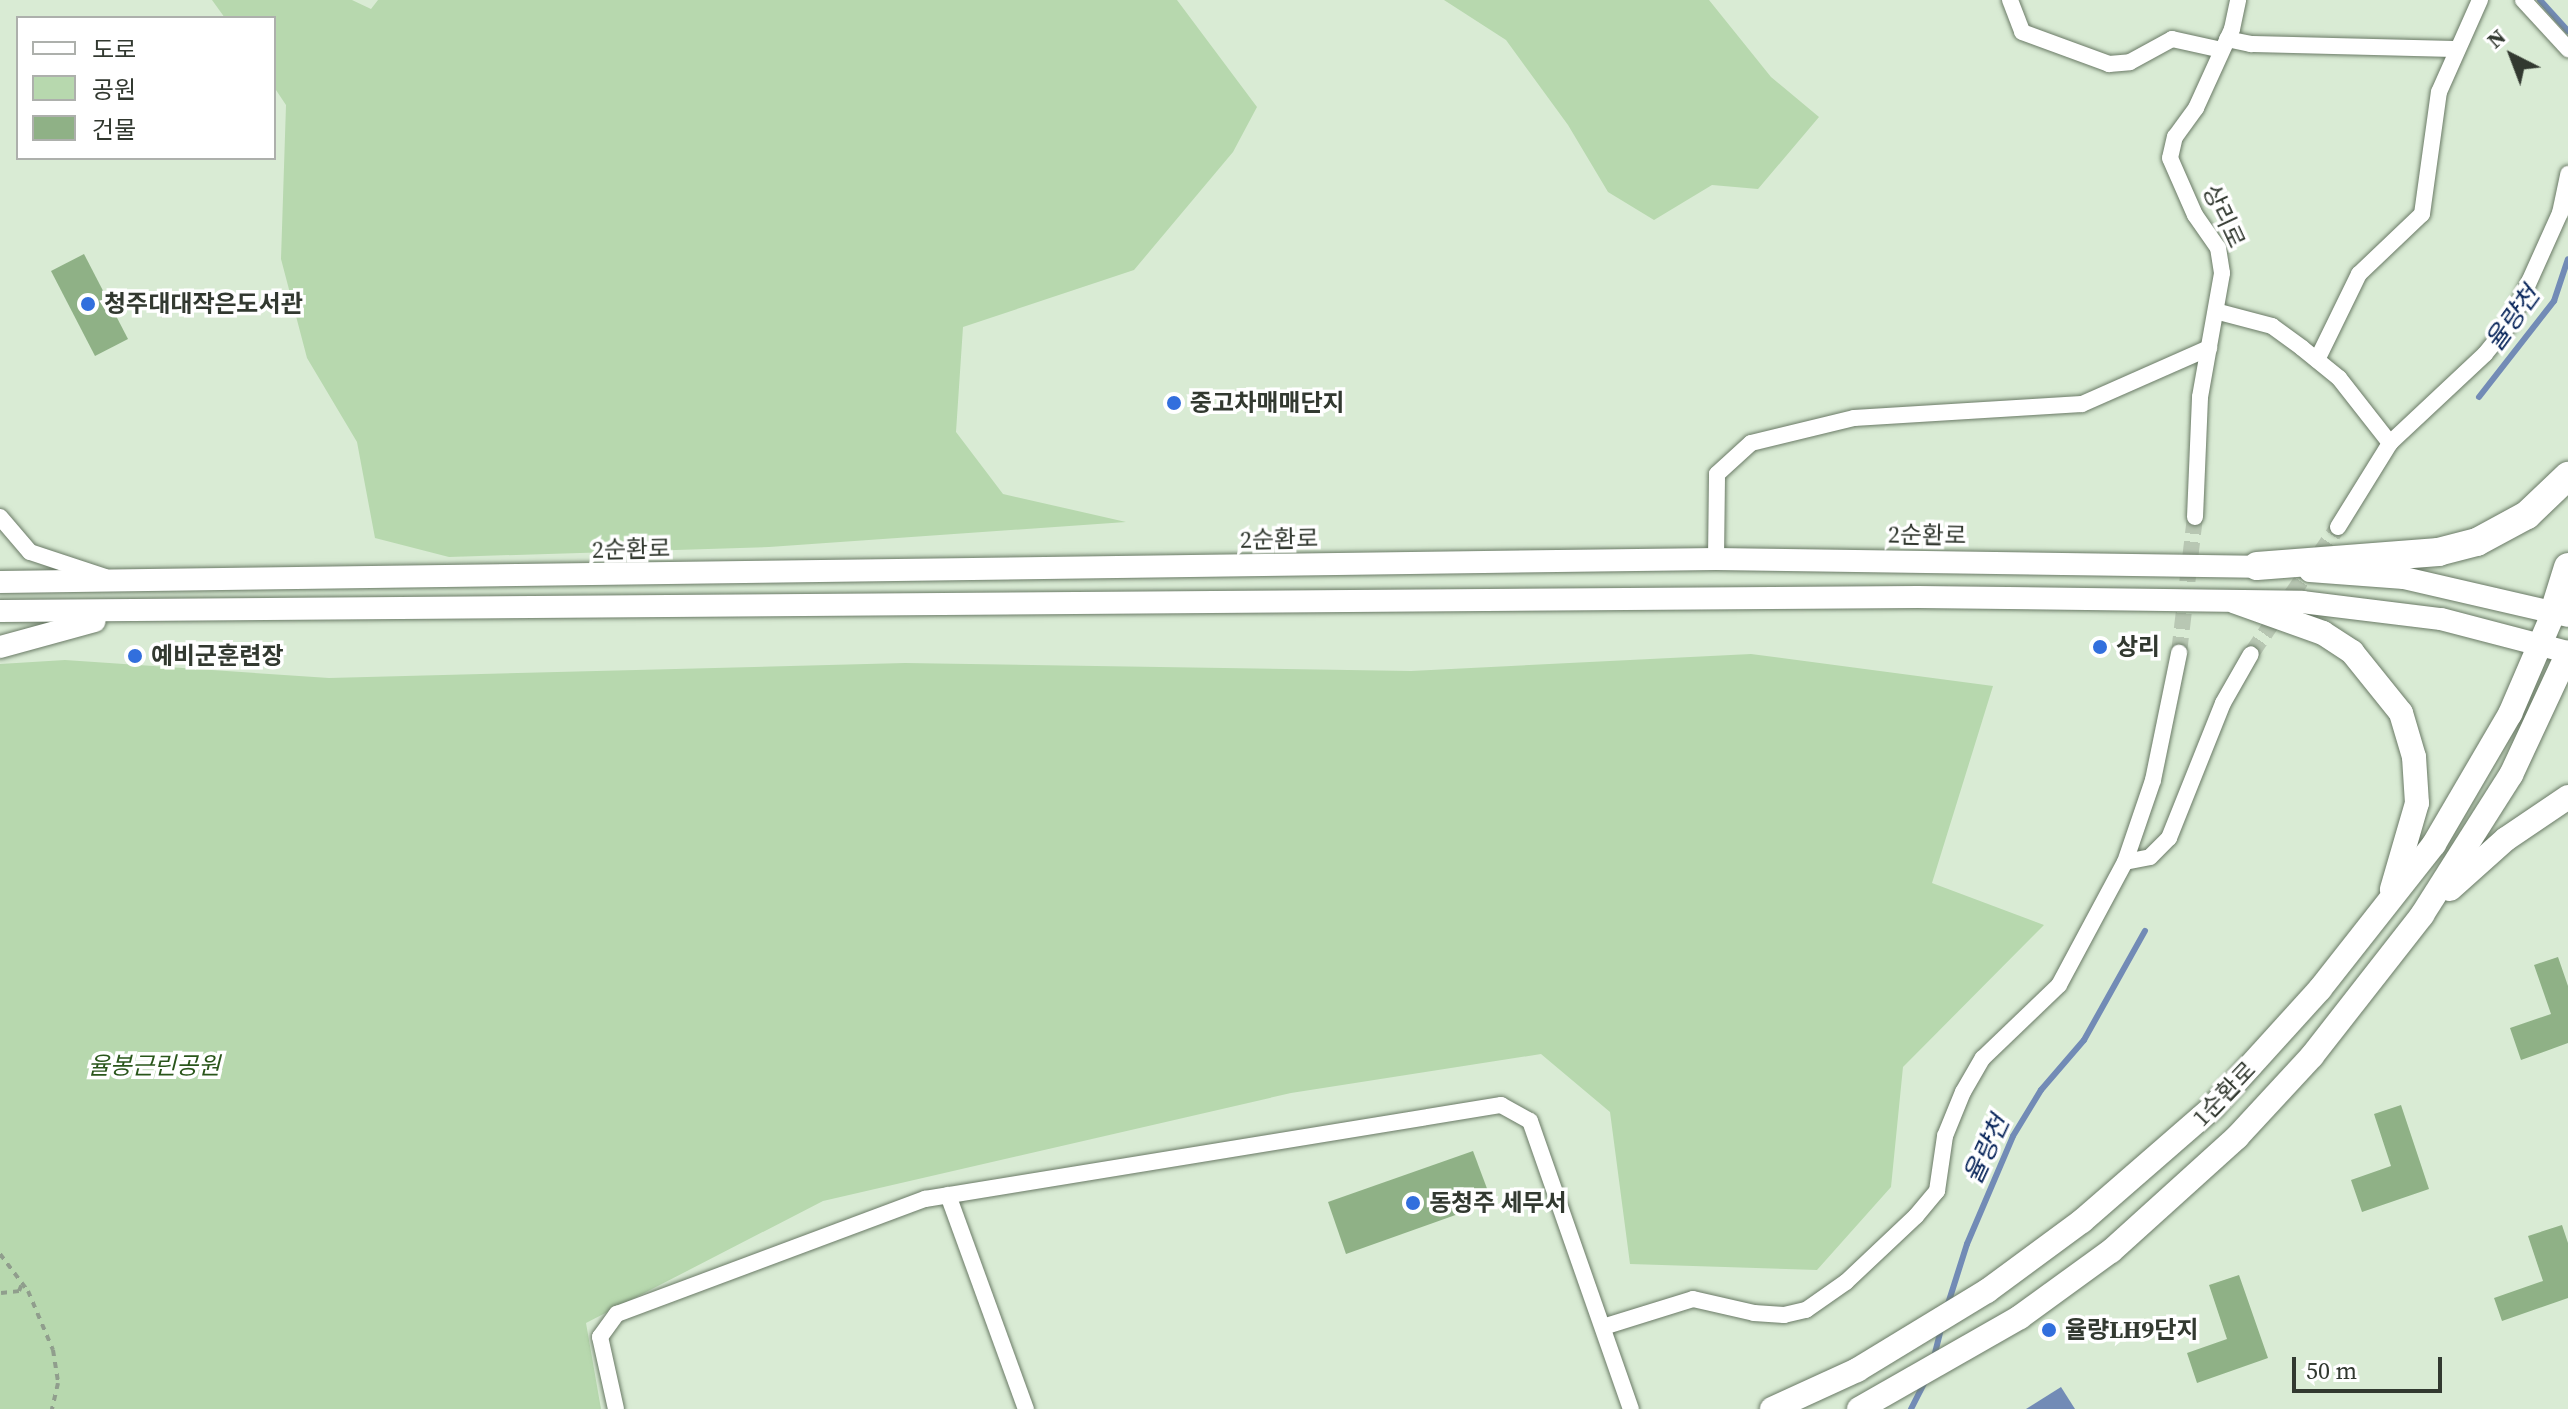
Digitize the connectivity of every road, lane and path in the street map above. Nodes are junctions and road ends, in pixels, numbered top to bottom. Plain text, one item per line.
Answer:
1 (2010, 0) edge
2 (2238, 0) edge
3 (2480, 0) edge
4 (2523, 0) edge
5 (2224, 45) junction
6 (2456, 49) junction
7 (2568, 49) edge
8 (2568, 174) edge
9 (2564, 213) edge
10 (2219, 312) junction
11 (2209, 348) junction
12 (2317, 360) junction
13 (2390, 443) junction
14 (2568, 476) edge
15 (0, 517) edge
16 (2195, 517) tunnel mouth
17 (2338, 527) tunnel mouth
18 (1716, 559) junction
19 (2257, 566) junction
20 (2568, 567) edge
21 (0, 582) edge
22 (122, 582) junction
23 (2236, 602) junction
24 (0, 611) edge
25 (139, 613) junction
26 (2561, 614) edge
27 (2540, 643) junction
28 (0, 647) edge
29 (2568, 652) edge
30 (2179, 653) tunnel mouth
31 (2251, 654) tunnel mouth
32 (2568, 797) edge
33 (2125, 862) junction
34 (2422, 915) junction
35 (2379, 916) junction
36 (948, 1195) junction
37 (0, 1257) edge
38 (23, 1284) junction
39 (1, 1293) edge
40 (1603, 1327) junction
41 (52, 1409) edge
42 (616, 1409) edge
43 (1026, 1409) edge
44 (1631, 1409) edge
45 (1772, 1409) edge
46 (1859, 1409) edge

1 - 5 street
2 - 5 street, 상리로
3 - 6 street
4 - 7 street
5 - 6 street
5 - 10 street, 상리로
6 - 12 street
8 - 9 street
9 - 13 street
10 - 11 street, 상리로
10 - 12 street
11 - 16 street, 상리로
11 - 18 street
12 - 13 street
13 - 17 street
14 - 19 highway
15 - 22 street
18 - 19 street, 2순환로
18 - 22 street, 2순환로
19 - 26 street, 2순환로
20 - 26 highway
21 - 22 street, 2순환로
23 - 25 street
23 - 27 street
23 - 35 main road
24 - 25 street
25 - 28 street
26 - 27 main road, 1순환로
27 - 29 street, 1순환로
27 - 35 main road, 1순환로
29 - 34 main road, 1순환로
30 - 33 street
31 - 33 street
32 - 34 main road
33 - 40 street
34 - 46 main road, 1순환로
35 - 45 main road, 1순환로
36 - 40 street
36 - 42 street
36 - 43 street
37 - 38 path
38 - 39 path
38 - 41 path
40 - 44 street

